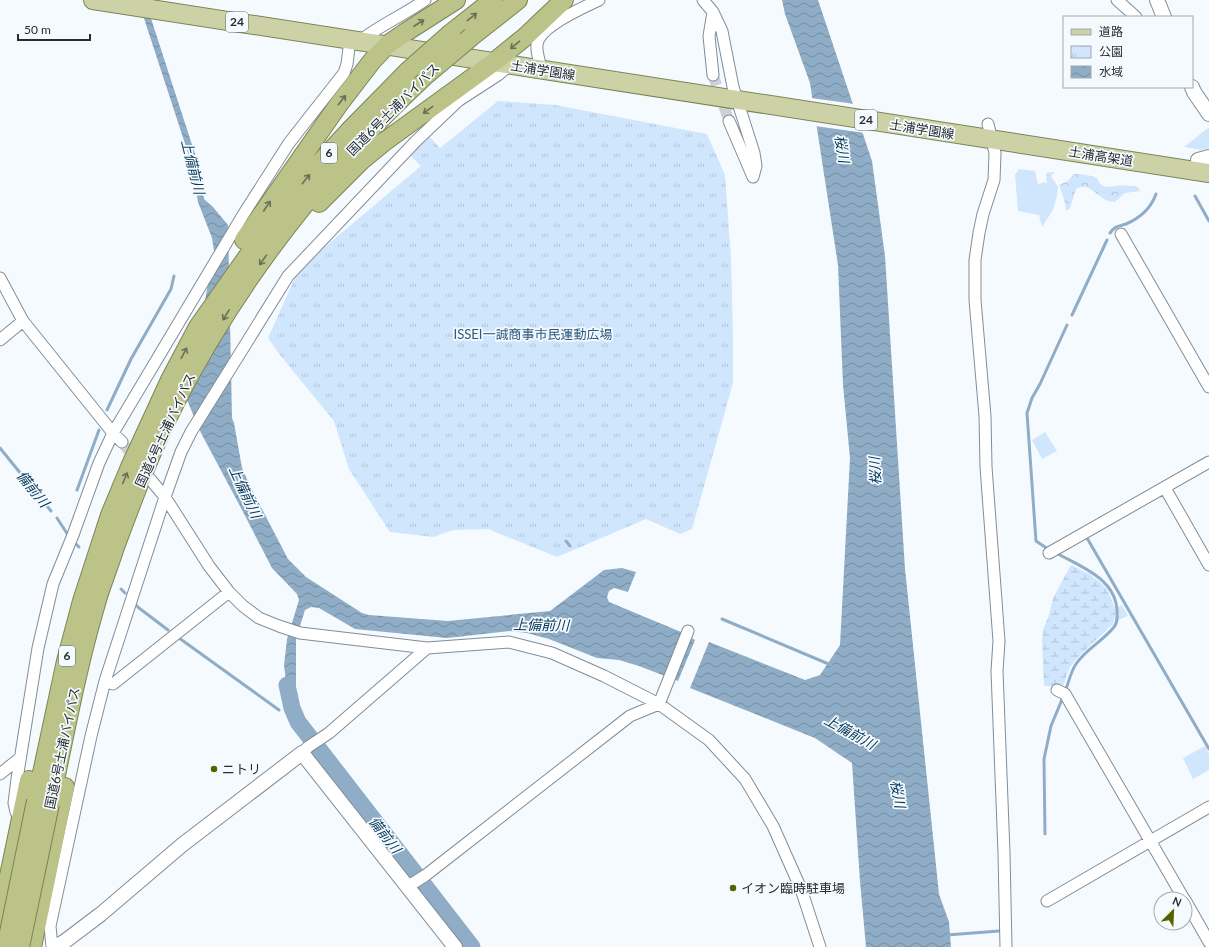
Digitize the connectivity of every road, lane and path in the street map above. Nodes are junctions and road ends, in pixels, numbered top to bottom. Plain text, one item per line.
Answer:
1 (93, 0) edge
2 (425, 0) edge
3 (456, 0) edge
4 (493, 0) edge
5 (518, 0) edge
6 (564, 0) edge
7 (598, 0) edge
8 (703, 0) edge
9 (1117, 0) edge
10 (1157, 0) edge
11 (713, 12) junction
12 (1135, 16) edge
13 (1164, 16) edge
14 (355, 41) junction
15 (387, 46) junction
16 (502, 64) junction
17 (541, 70) junction
18 (713, 75) tunnel mouth
19 (1192, 88) edge
20 (745, 101) junction
21 (1209, 114) edge
22 (728, 121) tunnel mouth
23 (986, 134) junction
24 (1206, 163) edge
25 (1209, 184) edge
26 (294, 217) junction
27 (1122, 234) dead end
28 (251, 241) junction
29 (0, 278) edge
30 (23, 321) junction
31 (0, 340) edge
32 (1209, 387) edge
33 (113, 433) junction
34 (122, 442) tunnel mouth
35 (1209, 462) edge
36 (150, 479) dead end
37 (1165, 488) junction
38 (165, 497) junction
39 (118, 518) junction
40 (1049, 553) dead end
41 (1209, 565) edge
42 (229, 592) junction
43 (688, 631) dead end
44 (427, 648) junction
45 (105, 681) junction
46 (1057, 690) dead end
47 (659, 704) junction
48 (305, 750) junction
49 (20, 758) junction
50 (0, 774) edge
51 (43, 803) junction
52 (1209, 807) edge
53 (21, 819) junction
54 (1150, 841) junction
55 (411, 885) junction
56 (1180, 891) edge
57 (1047, 901) dead end
58 (1193, 914) edge
59 (0, 919) edge
60 (0, 942) edge
61 (1209, 942) edge
62 (33, 946) edge
63 (6, 947) edge
64 (53, 947) edge
65 (455, 947) edge
66 (820, 947) edge
67 (1006, 947) edge

1 - 14 main road, 土浦学園線 / 24
2 - 14 street
15 -> 3 highway
28 -> 4 highway, 国道6号土浦バイパス / 6, bridge
5 - 26 highway, 国道6号土浦バイパス / 6, bridge
6 -> 16 highway
7 - 17 street
8 - 11 street
9 - 12 street
10 - 13 street
11 - 18 street
11 - 20 street
14 - 15 main road, 土浦学園線 / 24
14 - 33 street
15 - 16 main road, 土浦学園線 / 24
28 -> 15 highway
16 - 17 main road, 土浦学園線 / 24
16 -> 26 highway
16 - 38 street
17 - 20 main road, 土浦学園線 / 24
19 - 21 street
20 - 22 street
20 - 23 main road, 土浦学園線 / 24
23 - 24 main road, 土浦高架道 / 24
23 - 24 main road, 土浦学園線 / 24
23 - 25 main road, 土浦学園線 / 24
23 - 67 street
26 -> 39 highway, 国道6号土浦バイパス / 6
27 - 32 street
39 -> 28 highway, 国道6号土浦バイパス / 6
29 - 30 street
30 - 31 street
30 - 33 street
33 - 34 street
33 - 49 street
35 - 37 street
36 - 38 street
37 - 40 street
37 - 41 street
38 - 42 street
38 - 45 street
39 - 51 highway, 国道6号土浦バイパス / 6
39 - 53 highway
39 - 62 highway
42 - 44 street
42 - 45 street
43 - 47 street
44 - 47 street
44 - 48 street
45 - 64 street
46 - 54 street
47 - 55 street
47 - 66 street
48 - 55 street
48 - 64 street
49 - 50 street
49 - 53 street
51 - 62 highway, 国道6号土浦バイパス / 6, bridge
51 - 63 highway, 国道6号土浦バイパス / 6, bridge
52 - 54 street
53 - 59 highway
54 - 56 street
54 - 57 street
55 - 65 street
58 - 61 street
60 - 62 street

